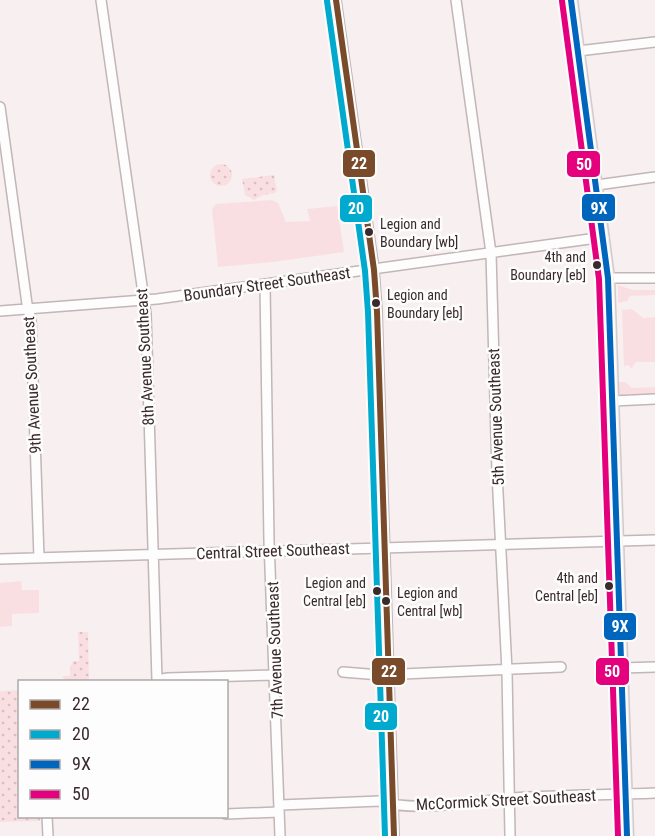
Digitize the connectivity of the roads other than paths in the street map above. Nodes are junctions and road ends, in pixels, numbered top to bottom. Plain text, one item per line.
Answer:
1 (101, 0) edge
2 (336, 0) edge
3 (456, 0) edge
4 (571, 0) edge
5 (655, 42) edge
6 (578, 51) junction
7 (0, 107) edge
8 (655, 177) edge
9 (597, 185) junction
10 (604, 237) junction
11 (491, 252) junction
12 (374, 270) junction
13 (608, 278) junction
14 (655, 278) edge
15 (265, 285) junction
16 (144, 300) junction
17 (29, 310) junction
18 (0, 311) edge
19 (655, 399) edge
20 (613, 401) junction
21 (655, 540) edge
22 (617, 541) junction
23 (501, 544) junction
24 (385, 547) junction
25 (271, 551) junction
26 (154, 555) junction
27 (39, 558) junction
28 (0, 559) edge
29 (561, 667) dead end
30 (655, 667) edge
31 (621, 668) junction
32 (507, 670) junction
33 (343, 672) dead end
34 (389, 674) junction
35 (275, 675) junction
36 (655, 794) edge
37 (625, 795) junction
38 (509, 798) junction
39 (393, 805) junction
40 (280, 809) junction
41 (228, 814) edge
42 (47, 818) edge
43 (48, 836) edge
44 (280, 836) edge
45 (394, 836) edge
46 (510, 836) edge
47 (627, 836) edge

1 - 16 street, 8th Avenue Southeast
2 - 12 street
3 - 11 street, 5th Avenue Southeast
4 - 6 main road
5 - 6 street
6 - 9 main road
7 - 17 street, 9th Avenue Southeast
8 - 9 street
9 - 10 main road
10 - 11 street, Boundary Street Southeast
10 - 13 main road
11 - 12 street, Boundary Street Southeast
11 - 23 street, 5th Avenue Southeast
12 - 15 street, Boundary Street Southeast
12 - 24 street
13 - 14 street
13 - 20 main road
15 - 16 street, Boundary Street Southeast
15 - 25 street, 7th Avenue Southeast
16 - 17 street, Boundary Street Southeast
16 - 26 street, 8th Avenue Southeast
17 - 18 street, Boundary Street Southeast
17 - 27 street, 9th Avenue Southeast
19 - 20 street
20 - 22 main road
21 - 22 street, Central Street Southeast
22 - 23 street, Central Street Southeast
22 - 31 main road
23 - 24 street, Central Street Southeast
23 - 32 street, 5th Avenue Southeast
24 - 25 street, Central Street Southeast
24 - 34 street
25 - 26 street, Central Street Southeast
25 - 35 street, 7th Avenue Southeast
26 - 27 street, Central Street Southeast
26 - 35 street, 8th Avenue Southeast
27 - 28 street, Central Street Southeast
29 - 32 street
30 - 31 street
31 - 37 main road
32 - 34 street
32 - 38 street, 5th Avenue Southeast
33 - 34 street
34 - 39 street
35 - 40 street, 7th Avenue Southeast
36 - 37 street, McCormick Street Southeast
37 - 38 street, McCormick Street Southeast
37 - 47 main road
38 - 39 street, McCormick Street Southeast
38 - 46 street, 5th Avenue Southeast
39 - 40 street, McCormick Street Southeast
39 - 45 street
40 - 41 street, McCormick Street Southeast
40 - 44 street, 7th Avenue Southeast
42 - 43 street

